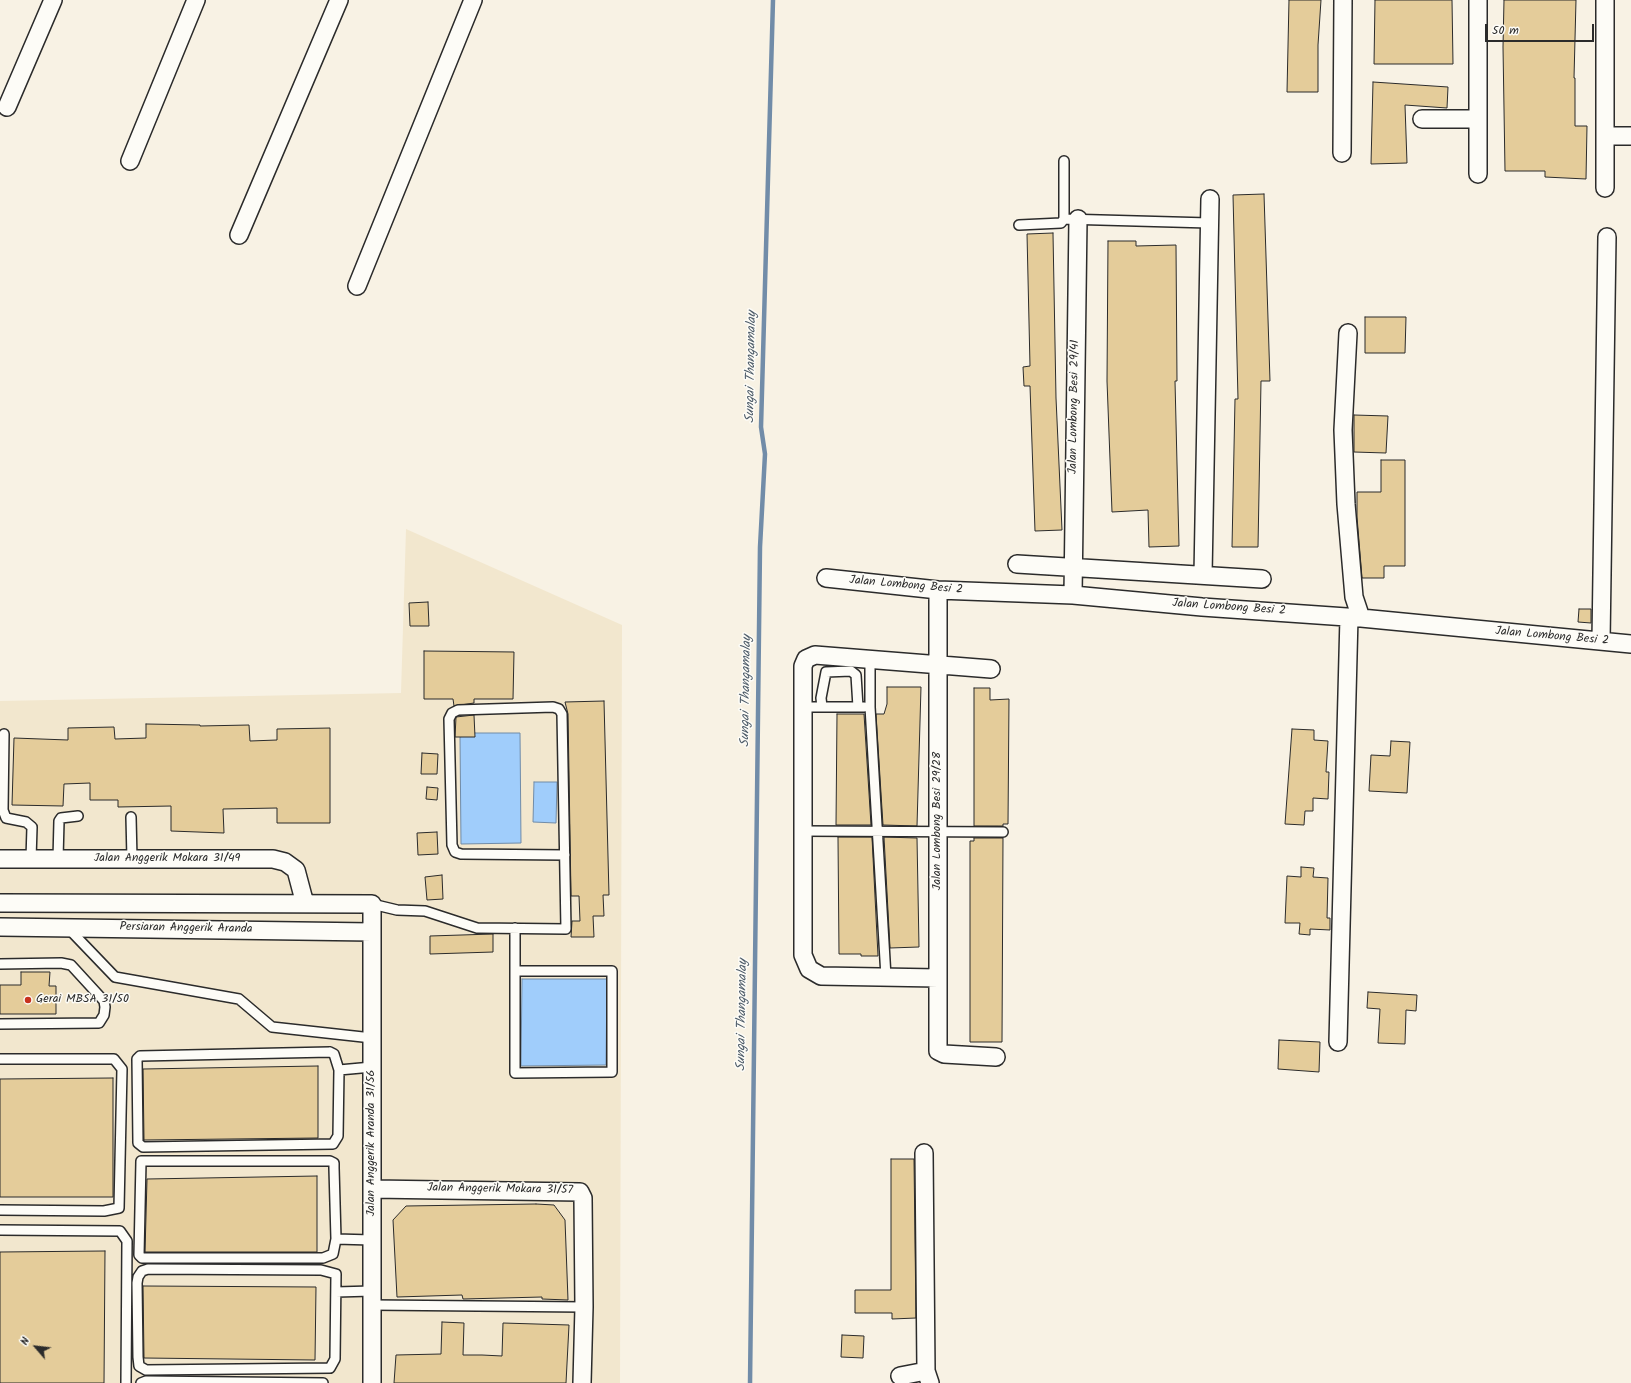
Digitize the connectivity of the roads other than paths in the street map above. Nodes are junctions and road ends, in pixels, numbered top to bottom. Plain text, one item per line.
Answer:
1 (53, 0) edge
2 (196, 0) edge
3 (339, 0) edge
4 (473, 0) edge
5 (1343, 0) edge
6 (1478, 0) edge
7 (1605, 0) edge
8 (7, 107) dead end
9 (1422, 119) dead end
10 (1478, 119) junction
11 (1605, 136) junction
12 (1631, 136) edge
13 (1342, 153) dead end
14 (130, 161) dead end
15 (1064, 161) dead end
16 (1478, 174) dead end
17 (1605, 188) dead end
18 (1210, 199) dead end
19 (1071, 219) junction
20 (1209, 223) junction
21 (1019, 225) dead end
22 (239, 235) dead end
23 (1607, 237) dead end
24 (357, 286) dead end
25 (1348, 332) dead end
26 (1017, 564) dead end
27 (1073, 568) junction
28 (1203, 575) junction
29 (826, 578) dead end
30 (1262, 579) dead end
31 (938, 590) junction
32 (1073, 595) junction
33 (1355, 618) junction
34 (1601, 641) junction
35 (1631, 644) edge
36 (870, 660) junction
37 (938, 665) junction
38 (991, 669) dead end
39 (803, 707) junction
40 (822, 707) junction
41 (858, 707) junction
42 (870, 707) junction
43 (4, 734) dead end
44 (78, 816) dead end
45 (132, 817) dead end
46 (803, 831) junction
47 (877, 831) junction
48 (938, 831) junction
49 (1003, 832) dead end
50 (565, 855) junction
51 (0, 859) edge
52 (31, 859) junction
53 (58, 859) junction
54 (132, 859) junction
55 (0, 903) edge
56 (305, 904) junction
57 (372, 904) junction
58 (0, 927) edge
59 (68, 928) junction
60 (515, 928) junction
61 (372, 932) junction
62 (0, 964) edge
63 (515, 971) junction
64 (886, 977) junction
65 (938, 978) junction
66 (0, 1024) edge
67 (372, 1038) junction
68 (1338, 1042) dead end
69 (996, 1057) dead end
70 (0, 1059) edge
71 (372, 1067) junction
72 (339, 1070) junction
73 (924, 1153) dead end
74 (372, 1188) junction
75 (0, 1210) edge
76 (0, 1230) edge
77 (336, 1239) junction
78 (372, 1240) junction
79 (336, 1292) junction
80 (372, 1298) junction
81 (584, 1307) junction
82 (900, 1376) dead end
83 (928, 1377) edge
84 (126, 1383) edge
85 (141, 1383) edge
86 (323, 1383) edge
87 (372, 1383) edge
88 (582, 1383) edge

1 - 8 street
2 - 14 street
3 - 22 street
4 - 24 street
5 - 13 street
6 - 10 street
7 - 11 street
9 - 10 street
10 - 16 street
11 - 12 street
11 - 17 street
15 - 19 lane
18 - 20 street
19 - 20 lane
19 - 21 lane
19 - 27 street, Jalan Lombong Besi 29/41
20 - 28 street
23 - 34 street
25 - 33 street
26 - 27 street
27 - 28 street
27 - 32 street, Jalan Lombong Besi 29/41
28 - 30 street
29 - 31 street, Jalan Lombong Besi 2
31 - 32 street, Jalan Lombong Besi 2
31 - 37 street, Jalan Lombong Besi 29/28
32 - 33 street, Jalan Lombong Besi 2
33 - 34 street, Jalan Lombong Besi 2
33 - 68 street
34 - 35 street, Jalan Lombong Besi 2
36 - 37 street
36 - 39 street
36 - 42 lane
37 - 38 street
37 - 48 street, Jalan Lombong Besi 29/28
39 - 40 lane
39 - 46 street
40 - 41 lane
40 - 41 lane
41 - 42 lane
42 - 47 lane
43 - 52 lane
44 - 53 lane
45 - 54 lane
46 - 47 lane
46 - 64 street
47 - 48 lane
47 - 64 lane
48 - 49 lane
48 - 65 street, Jalan Lombong Besi 29/28
50 - 50 lane
50 - 60 lane
51 - 52 street, Jalan Anggerik Mokara 31/49
52 - 53 street, Jalan Anggerik Mokara 31/49
53 - 54 street, Jalan Anggerik Mokara 31/49
54 - 56 street, Jalan Anggerik Mokara 31/49
55 - 56 street, Persiaran Anggerik Aranda
56 - 57 street, Persiaran Anggerik Aranda
57 - 60 lane
57 - 61 street, Jalan Anggerik Aranda 31/56
58 - 59 street, Persiaran Anggerik Aranda
59 - 61 street, Persiaran Anggerik Aranda
59 - 67 lane
60 - 63 lane
61 - 67 street, Jalan Anggerik Aranda 31/56
62 - 66 lane
63 - 63 lane
64 - 65 street
65 - 69 street, Jalan Lombong Besi 29/28
67 - 71 street, Jalan Anggerik Aranda 31/56
70 - 75 lane
71 - 72 lane
71 - 74 street, Jalan Anggerik Aranda 31/56
72 - 72 lane
73 - 83 street
74 - 78 street, Jalan Anggerik Aranda 31/56
74 - 81 street, Jalan Anggerik Mokara 31/57
76 - 84 lane
77 - 77 lane
77 - 78 lane
78 - 80 street, Jalan Anggerik Aranda 31/56
79 - 79 lane
79 - 80 lane
80 - 81 lane
80 - 87 street, Jalan Anggerik Aranda 31/56
81 - 88 street, Jalan Anggerik Mokara 31/57
82 - 83 street
85 - 86 lane

